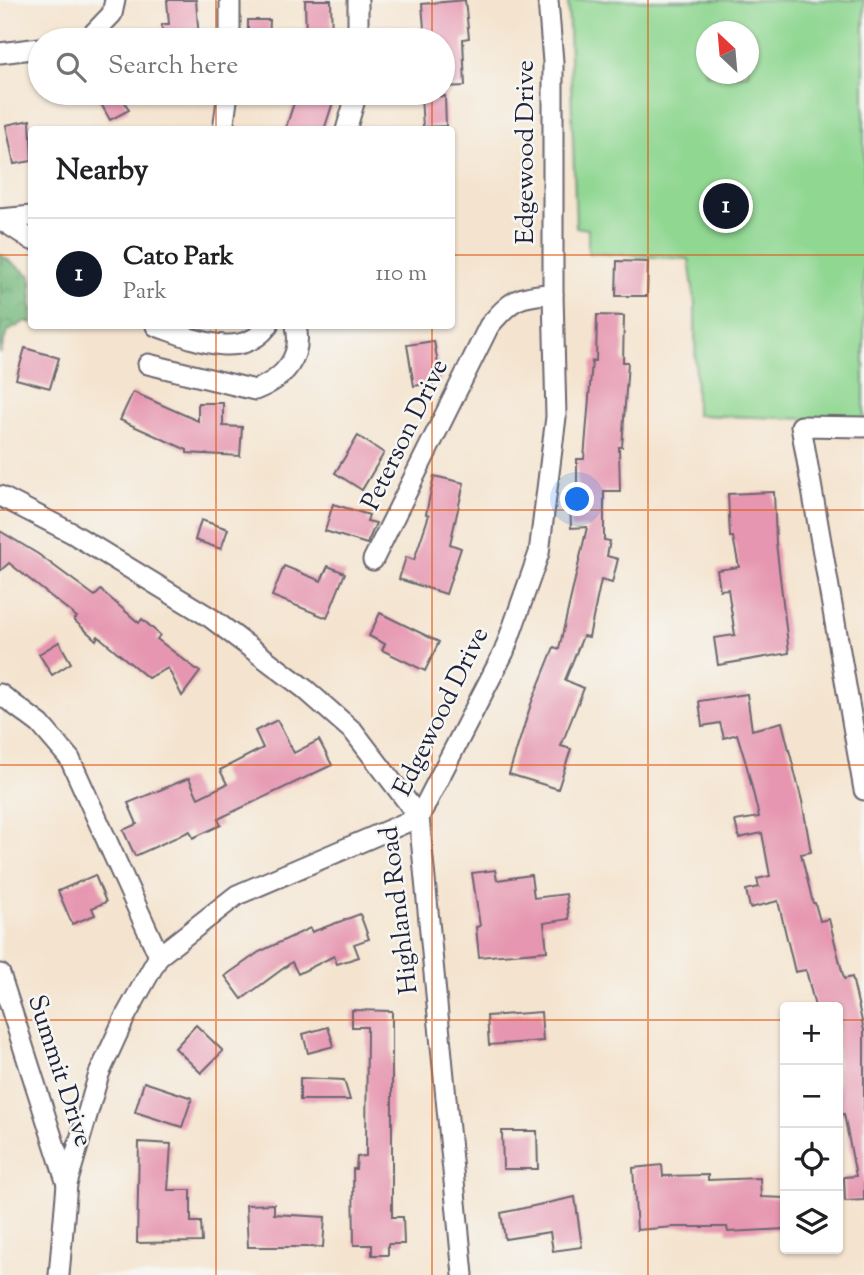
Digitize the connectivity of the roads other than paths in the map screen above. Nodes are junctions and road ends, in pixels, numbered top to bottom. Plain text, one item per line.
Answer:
1 (115, 0) edge
2 (230, 0) edge
3 (358, 0) edge
4 (548, 0) edge
5 (99, 28) edge
6 (230, 28) edge
7 (358, 28) edge
8 (28, 50) edge
9 (0, 53) edge
10 (227, 105) edge
11 (353, 105) edge
12 (224, 126) edge
13 (347, 126) edge
14 (28, 216) edge
15 (0, 219) edge
16 (28, 237) edge
17 (553, 294) junction
18 (164, 329) edge
19 (266, 329) edge
20 (297, 329) edge
21 (148, 364) dead end
22 (864, 427) edge
23 (0, 496) edge
24 (373, 560) dead end
25 (0, 694) edge
26 (864, 790) edge
27 (419, 817) junction
28 (159, 956) junction
29 (0, 974) edge
30 (67, 1184) junction
31 (59, 1275) edge
32 (463, 1275) edge

1 - 5 street
2 - 6 street
3 - 7 street
4 - 17 street, Edgewood Drive
8 - 9 street
10 - 12 street
11 - 13 street
14 - 15 street
15 - 16 street
17 - 24 street, Peterson Drive
17 - 27 street, Edgewood Drive
18 - 19 street
20 - 21 street
22 - 26 street
23 - 27 street, Highland Road
25 - 28 street
27 - 28 street, Edgewood Drive
27 - 32 street, Highland Road
28 - 30 street, Edgewood Drive
29 - 30 street, Summit Drive
30 - 31 street, Edgewood Drive

